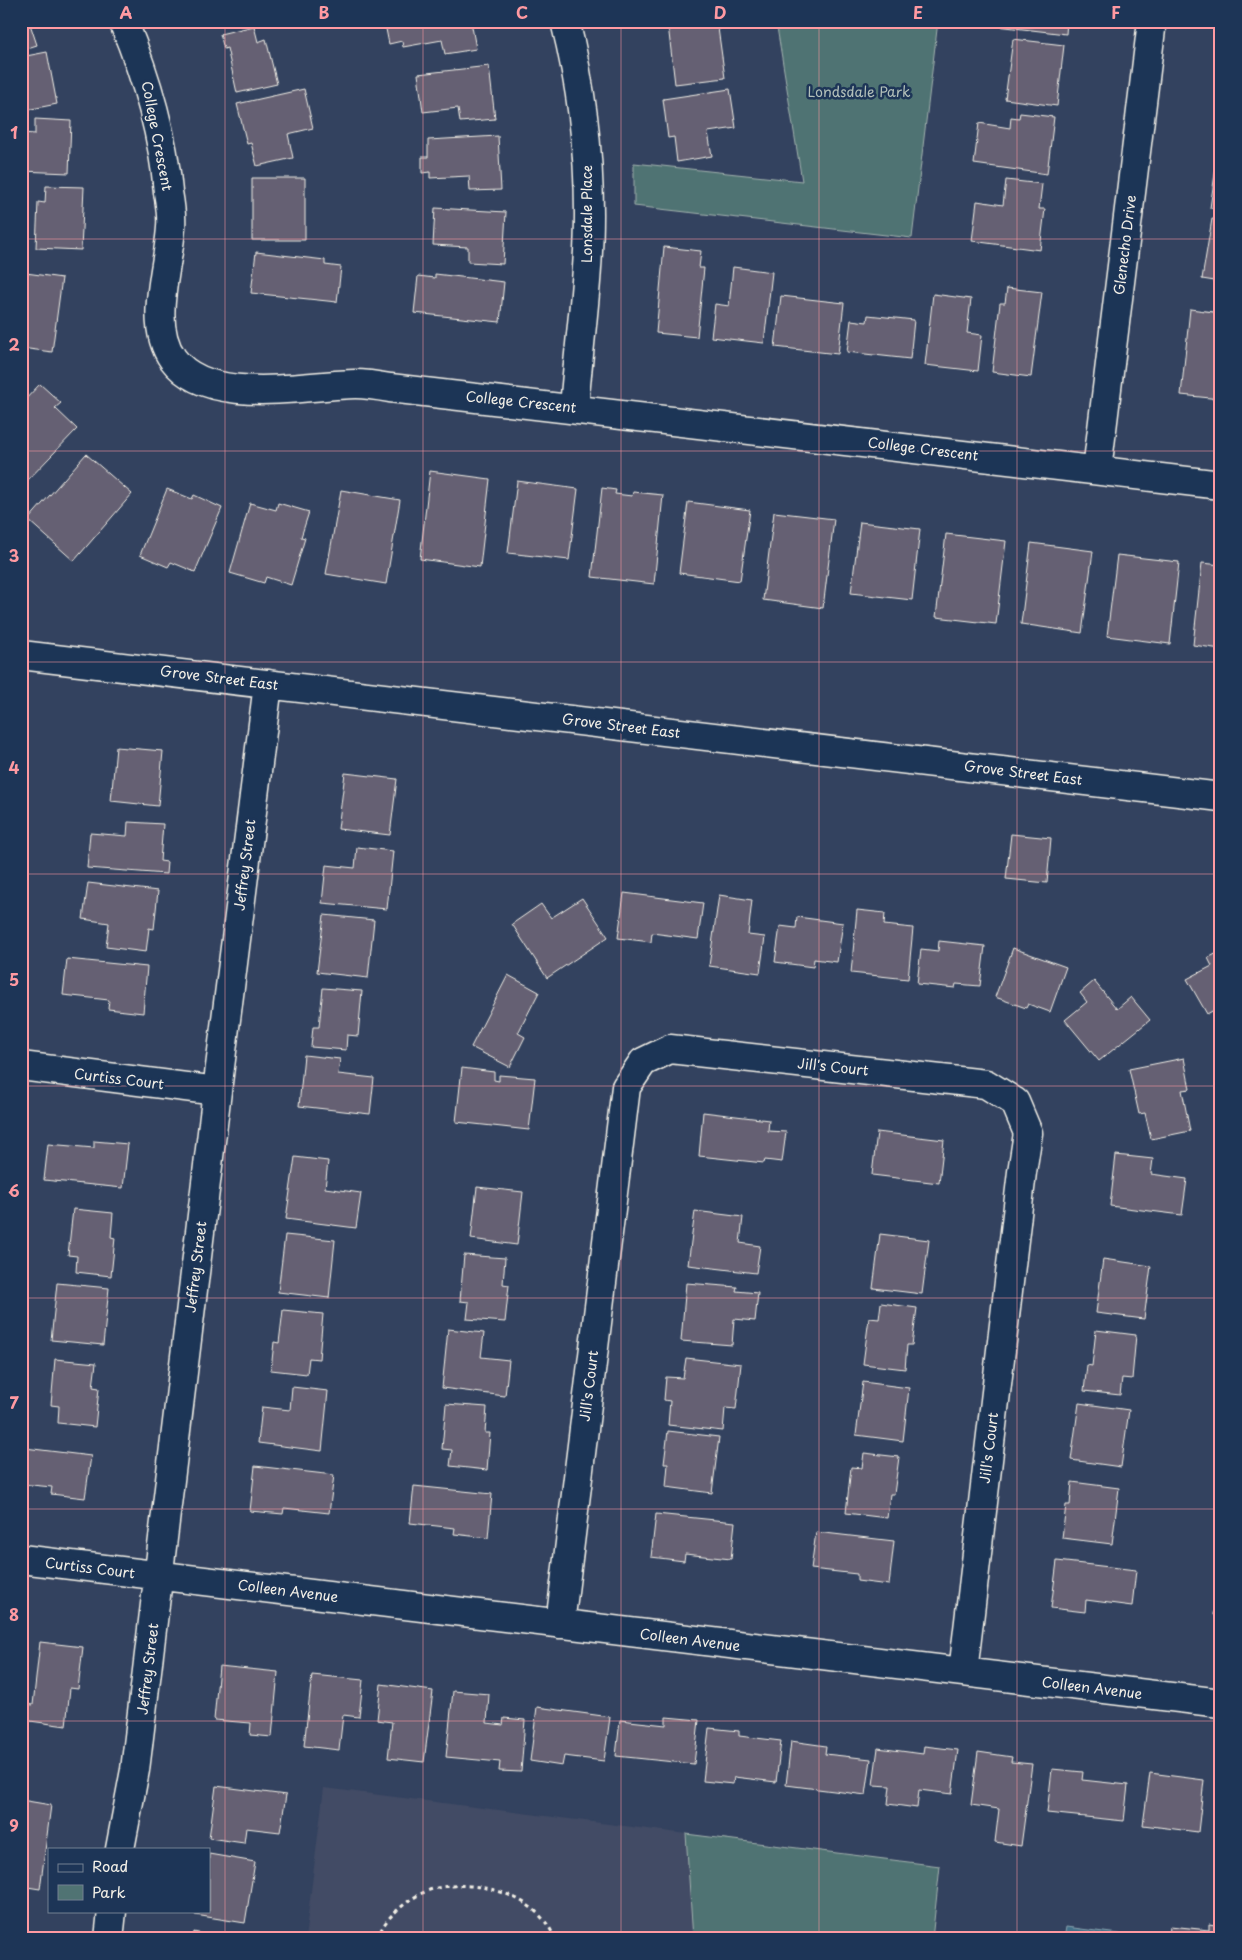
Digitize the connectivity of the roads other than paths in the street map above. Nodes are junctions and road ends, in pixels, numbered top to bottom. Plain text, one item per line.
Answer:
1 (124, 21) edge
2 (565, 21) edge
3 (1152, 21) edge
4 (574, 408) junction
5 (1098, 470) junction
6 (1221, 485) edge
7 (21, 655) edge
8 (268, 684) junction
9 (1221, 796) edge
10 (21, 1066) edge
11 (217, 1091) junction
12 (21, 1560) edge
13 (160, 1576) junction
14 (560, 1624) junction
15 (963, 1672) junction
16 (1221, 1703) edge
17 (120, 1848) edge
18 (112, 1912) edge
19 (109, 1939) edge

1 - 4 street, College Crescent
2 - 4 street, Lonsdale Place
3 - 5 street, Glenecho Drive
4 - 5 street, College Crescent
5 - 6 street, College Crescent
7 - 8 street, Grove Street East
8 - 9 street, Grove Street East
8 - 11 street, Jeffrey Street
10 - 11 street, Curtiss Court
11 - 13 street, Jeffrey Street
12 - 13 street, Curtiss Court
13 - 14 street, Colleen Avenue
13 - 17 street, Jeffrey Street
14 - 15 street, Colleen Avenue
14 - 15 street, Jill's Court
15 - 16 street, Colleen Avenue
18 - 19 street

